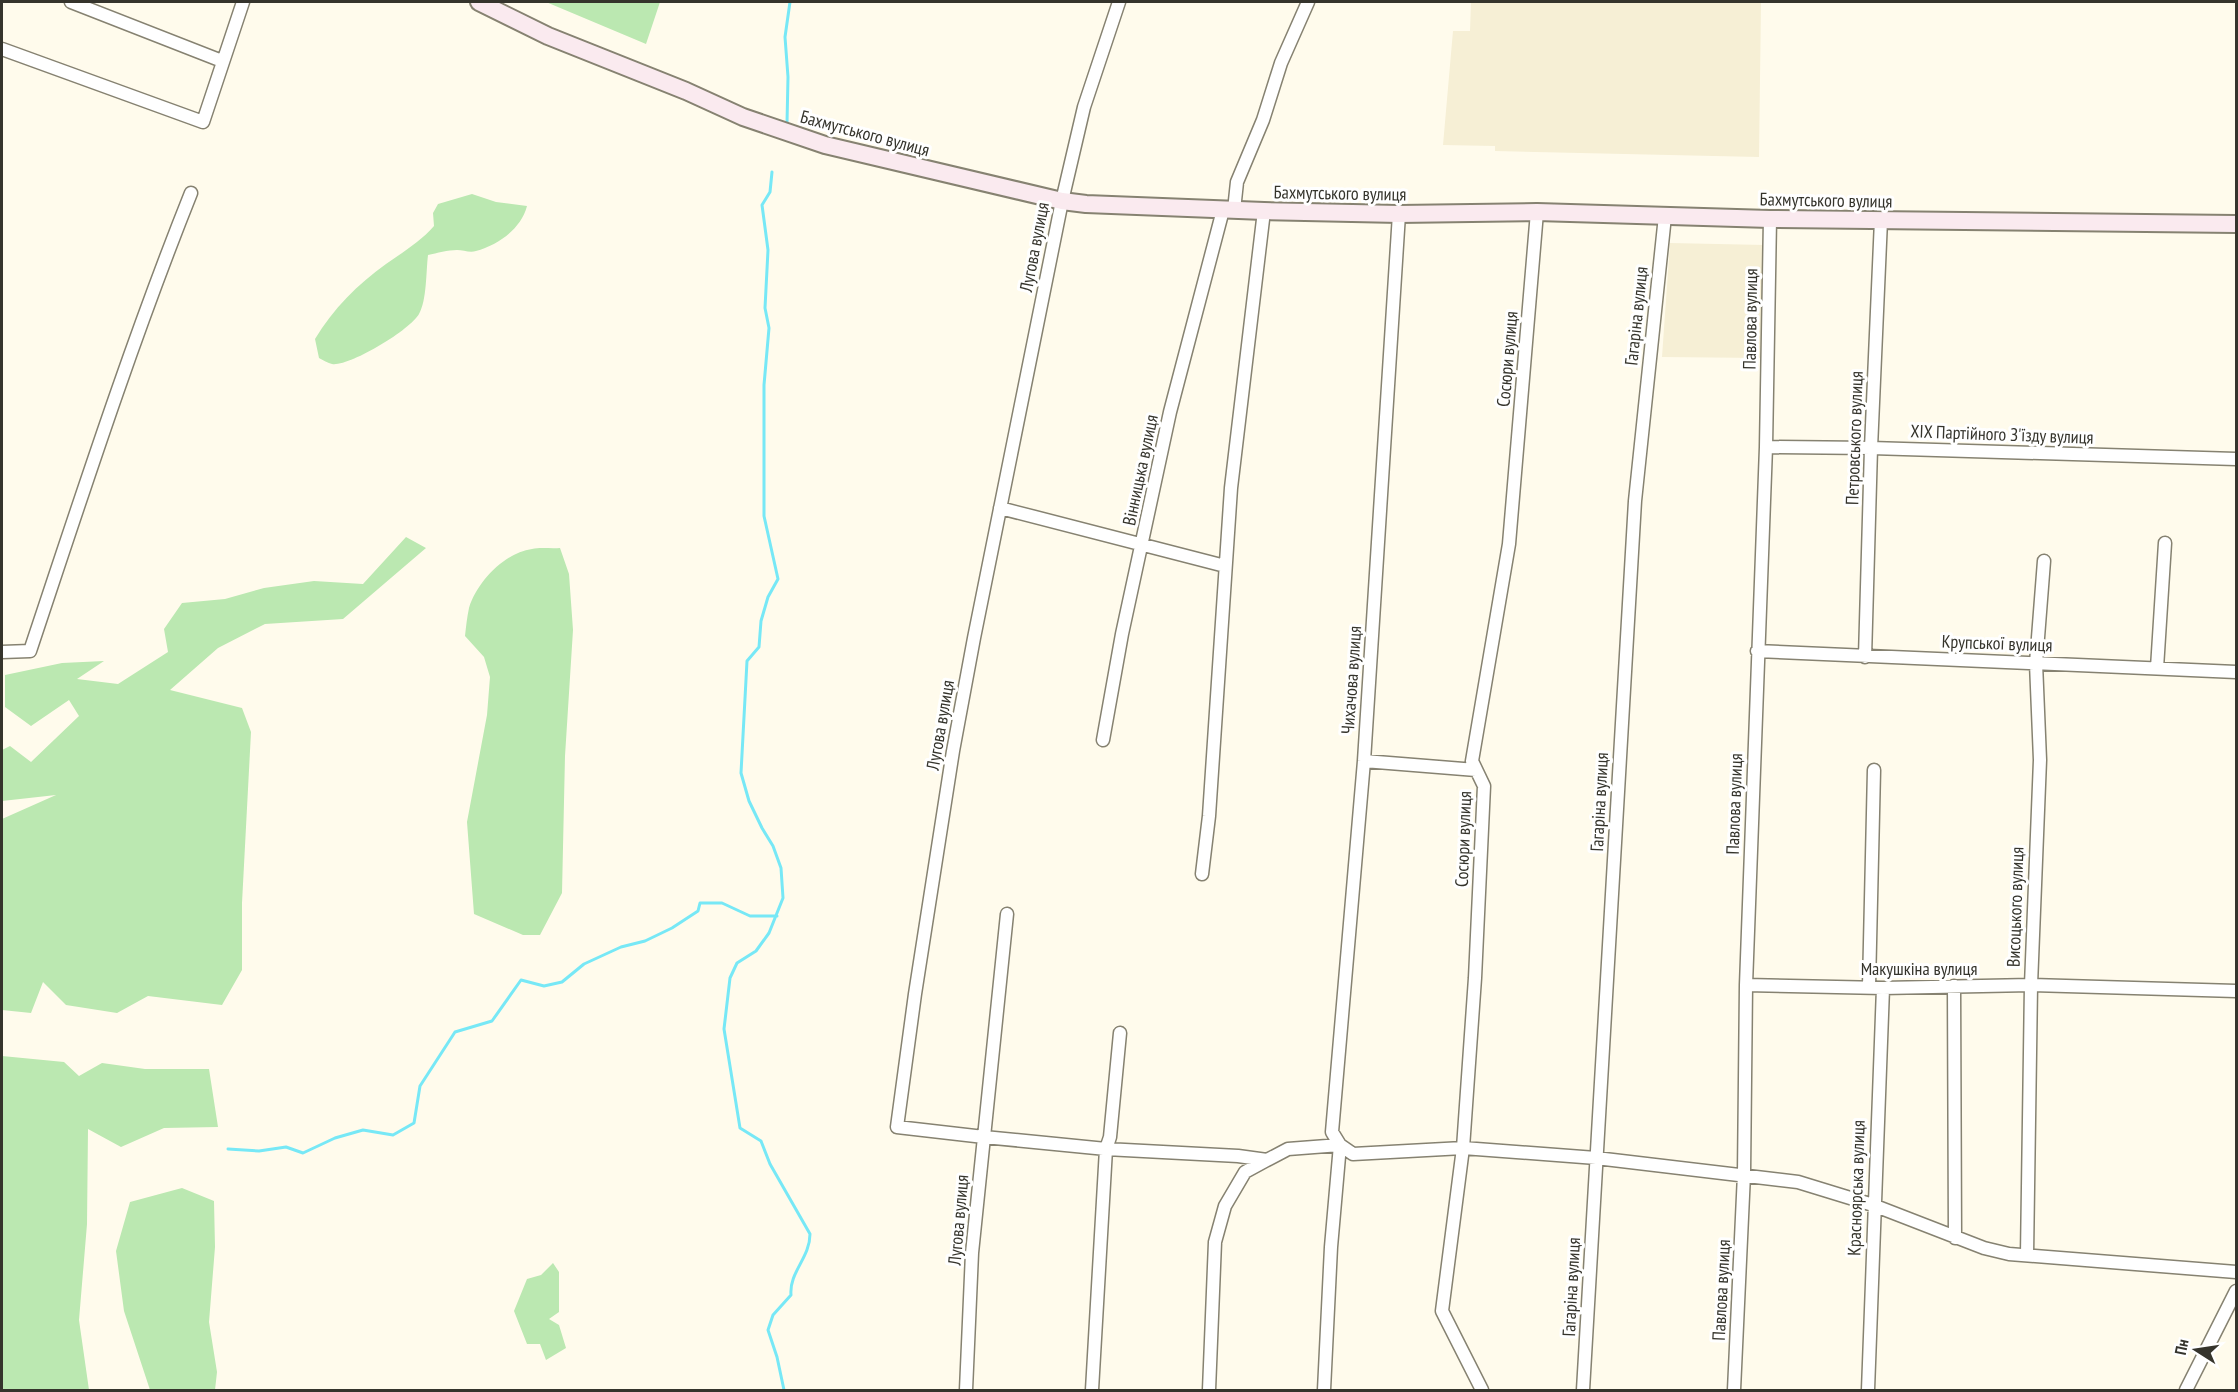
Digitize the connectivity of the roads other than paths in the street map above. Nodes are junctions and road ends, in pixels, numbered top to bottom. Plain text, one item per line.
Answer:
1 (70, 2) edge
2 (243, 2) edge
3 (479, 2) edge
4 (1119, 2) edge
5 (1308, 2) edge
6 (2, 49) edge
7 (222, 61) junction
8 (191, 193) dead end
9 (1062, 201) junction
10 (1229, 210) junction
11 (1264, 211) junction
12 (1537, 212) junction
13 (1399, 214) junction
14 (1665, 216) junction
15 (1770, 219) junction
16 (1881, 220) junction
17 (2236, 224) edge
18 (1766, 447) junction
19 (1871, 448) junction
20 (2236, 459) edge
21 (1000, 508) junction
22 (2165, 543) dead end
23 (1142, 544) junction
24 (2043, 561) dead end
25 (1225, 566) junction
26 (1757, 651) junction
27 (2, 652) edge
28 (1865, 657) junction
29 (2036, 663) junction
30 (2157, 668) junction
31 (2236, 672) edge
32 (1103, 740) dead end
33 (1364, 761) junction
34 (1476, 770) junction
35 (1874, 770) dead end
36 (1202, 874) dead end
37 (1007, 914) dead end
38 (2031, 985) junction
39 (1746, 986) junction
40 (1869, 986) junction
41 (1954, 986) junction
42 (1883, 988) junction
43 (2236, 991) edge
44 (1120, 1033) dead end
45 (984, 1137) junction
46 (1340, 1145) junction
47 (1463, 1148) junction
48 (1106, 1149) junction
49 (1596, 1158) junction
50 (1267, 1160) junction
51 (1744, 1174) junction
52 (1873, 1205) junction
53 (1955, 1238) junction
54 (2027, 1255) junction
55 (2236, 1272) edge
56 (2236, 1294) edge
57 (966, 1390) edge
58 (1092, 1390) edge
59 (1209, 1390) edge
60 (1324, 1390) edge
61 (1482, 1390) edge
62 (1583, 1390) edge
63 (1734, 1390) edge
64 (1868, 1390) edge
65 (2186, 1390) edge

1 - 7 street
2 - 7 street
3 - 9 main road, Бахмутського вулиця
4 - 9 street, Лугова вулиця
5 - 10 street, Вінницька вулиця
6 - 7 street
8 - 27 street
9 - 10 main road, Бахмутського вулиця
9 - 21 street, Лугова вулиця
10 - 11 main road, Бахмутського вулиця
10 - 23 street, Вінницька вулиця
11 - 13 main road, Бахмутського вулиця
11 - 25 street
12 - 13 main road, Бахмутського вулиця
12 - 14 main road, Бахмутського вулиця
12 - 34 street, Сосюри вулиця
13 - 33 street, Чихачова вулиця
14 - 15 main road, Бахмутського вулиця
14 - 49 street, Гагаріна вулиця
15 - 16 main road, Бахмутського вулиця
15 - 18 street, Павлова вулиця
16 - 17 main road, Бахмутського вулиця
16 - 19 street, Петровського вулиця
18 - 19 street, XIX Партійного З'їзду вулиця
18 - 26 street, Павлова вулиця
19 - 20 street, XIX Партійного З'їзду вулиця
19 - 28 street, Петровського вулиця
21 - 23 street
21 - 45 street, Лугова вулиця
22 - 30 street
23 - 25 street
23 - 32 street, Вінницька вулиця
24 - 29 street, Висоцького вулиця
25 - 36 street
26 - 28 street, Крупської вулиця
26 - 39 street, Павлова вулиця
28 - 29 street, Крупської вулиця
29 - 30 street, Крупської вулиця
29 - 38 street, Висоцького вулиця
30 - 31 street, Крупської вулиця
33 - 34 street
33 - 46 street, Чихачова вулиця
34 - 47 street, Сосюри вулиця
35 - 40 street
37 - 45 street
38 - 41 street, Макушкіна вулиця
38 - 43 street, Макушкіна вулиця
38 - 54 street, Висоцького вулиця
39 - 40 street, Макушкіна вулиця
39 - 51 street, Павлова вулиця
40 - 42 street, Макушкіна вулиця
41 - 42 street, Макушкіна вулиця
41 - 53 street
42 - 52 street, Красноярська вулиця
44 - 48 street
45 - 48 street
45 - 57 street, Лугова вулиця
46 - 47 street
46 - 50 street
46 - 60 street, Чихачова вулиця
47 - 49 street
47 - 61 street, Сосюри вулиця
48 - 50 street
48 - 58 street
49 - 51 street
49 - 62 street, Гагаріна вулиця
50 - 59 street
51 - 52 street
51 - 63 street, Павлова вулиця
52 - 53 street
52 - 64 street, Красноярська вулиця
53 - 54 street
54 - 55 street
56 - 65 street

